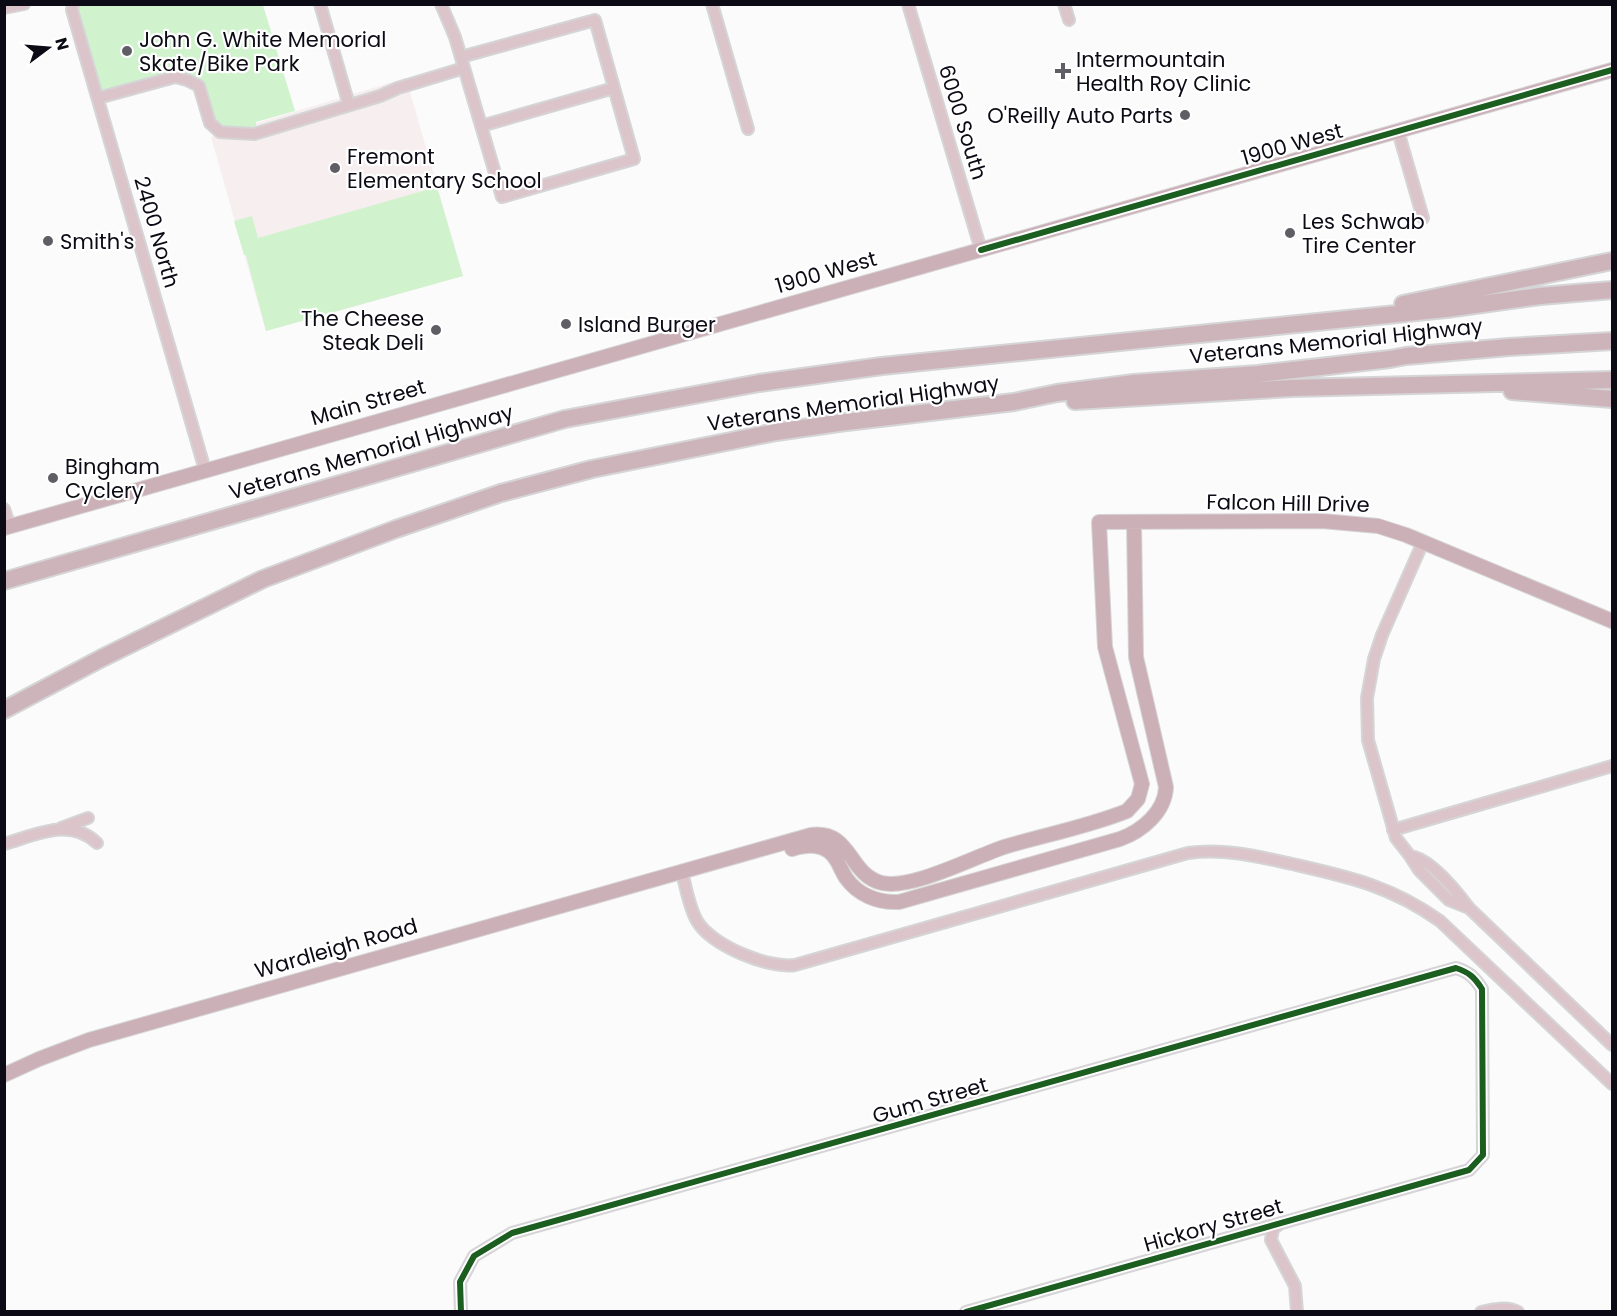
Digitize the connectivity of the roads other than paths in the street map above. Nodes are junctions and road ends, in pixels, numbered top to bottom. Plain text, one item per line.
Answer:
1 (24, 4) edge
2 (73, 4) edge
3 (320, 4) edge
4 (441, 4) edge
5 (908, 4) edge
6 (1064, 4) edge
7 (713, 5) edge
8 (4, 8) edge
9 (1068, 21) dead end
10 (463, 63) junction
11 (1612, 70) edge
12 (614, 88) junction
13 (98, 98) junction
14 (349, 105) junction
15 (481, 126) junction
16 (748, 129) dead end
17 (1398, 131) junction
18 (1423, 218) dead end
19 (981, 250) junction
20 (1612, 261) edge
21 (1612, 290) edge
22 (743, 318) joint
23 (1344, 319) junction
24 (1612, 341) edge
25 (1612, 380) edge
26 (1452, 385) junction
27 (1612, 399) edge
28 (1014, 402) junction
29 (205, 470) junction
30 (4, 509) edge
31 (1134, 523) junction
32 (7, 527) edge
33 (1423, 542) junction
34 (4, 581) edge
35 (1612, 621) edge
36 (4, 710) edge
37 (1612, 766) edge
38 (88, 818) dead end
39 (61, 828) junction
40 (1393, 830) junction
41 (97, 843) dead end
42 (4, 844) edge
43 (682, 872) junction
44 (1456, 968) joint
45 (1612, 1045) edge
46 (4, 1075) edge
47 (1612, 1084) edge
48 (1281, 1223) junction
49 (461, 1311) edge
50 (966, 1311) edge
51 (1297, 1311) edge
52 (1481, 1311) edge
53 (1518, 1311) edge

1 - 8 street
2 - 13 street, 2400 North
3 - 14 street
4 - 10 street
5 - 19 street, 6000 South
6 - 9 street
7 - 16 street
10 - 12 street
10 - 14 street
10 - 15 street
11 - 17 main road, 1900 West
12 - 15 street
12 - 15 street
13 - 14 street
13 - 29 street, 2400 North
17 - 18 street
17 - 19 main road, 1900 West
19 - 22 main road, 1900 West
20 - 23 highway
21 - 23 highway, Veterans Memorial Highway
22 - 29 main road, Main Street
23 - 34 highway, Veterans Memorial Highway
24 - 28 highway, Veterans Memorial Highway
25 - 26 highway
26 - 27 highway
26 - 28 highway
28 - 36 highway, Veterans Memorial Highway
29 - 32 main road, Main Street
30 - 32 street
31 - 33 main road, Falcon Hill Drive
31 - 43 main road
31 - 43 main road, Falcon Hill Drive
33 - 35 main road, Falcon Hill Drive
33 - 40 street
37 - 40 street
38 - 39 street
39 - 41 street
39 - 42 street
40 - 45 street
43 - 46 main road, Wardleigh Road
43 - 47 street
44 - 48 street, Hickory Street
44 - 49 street, Gum Street
48 - 50 street, Hickory Street
48 - 51 street
52 - 53 street

